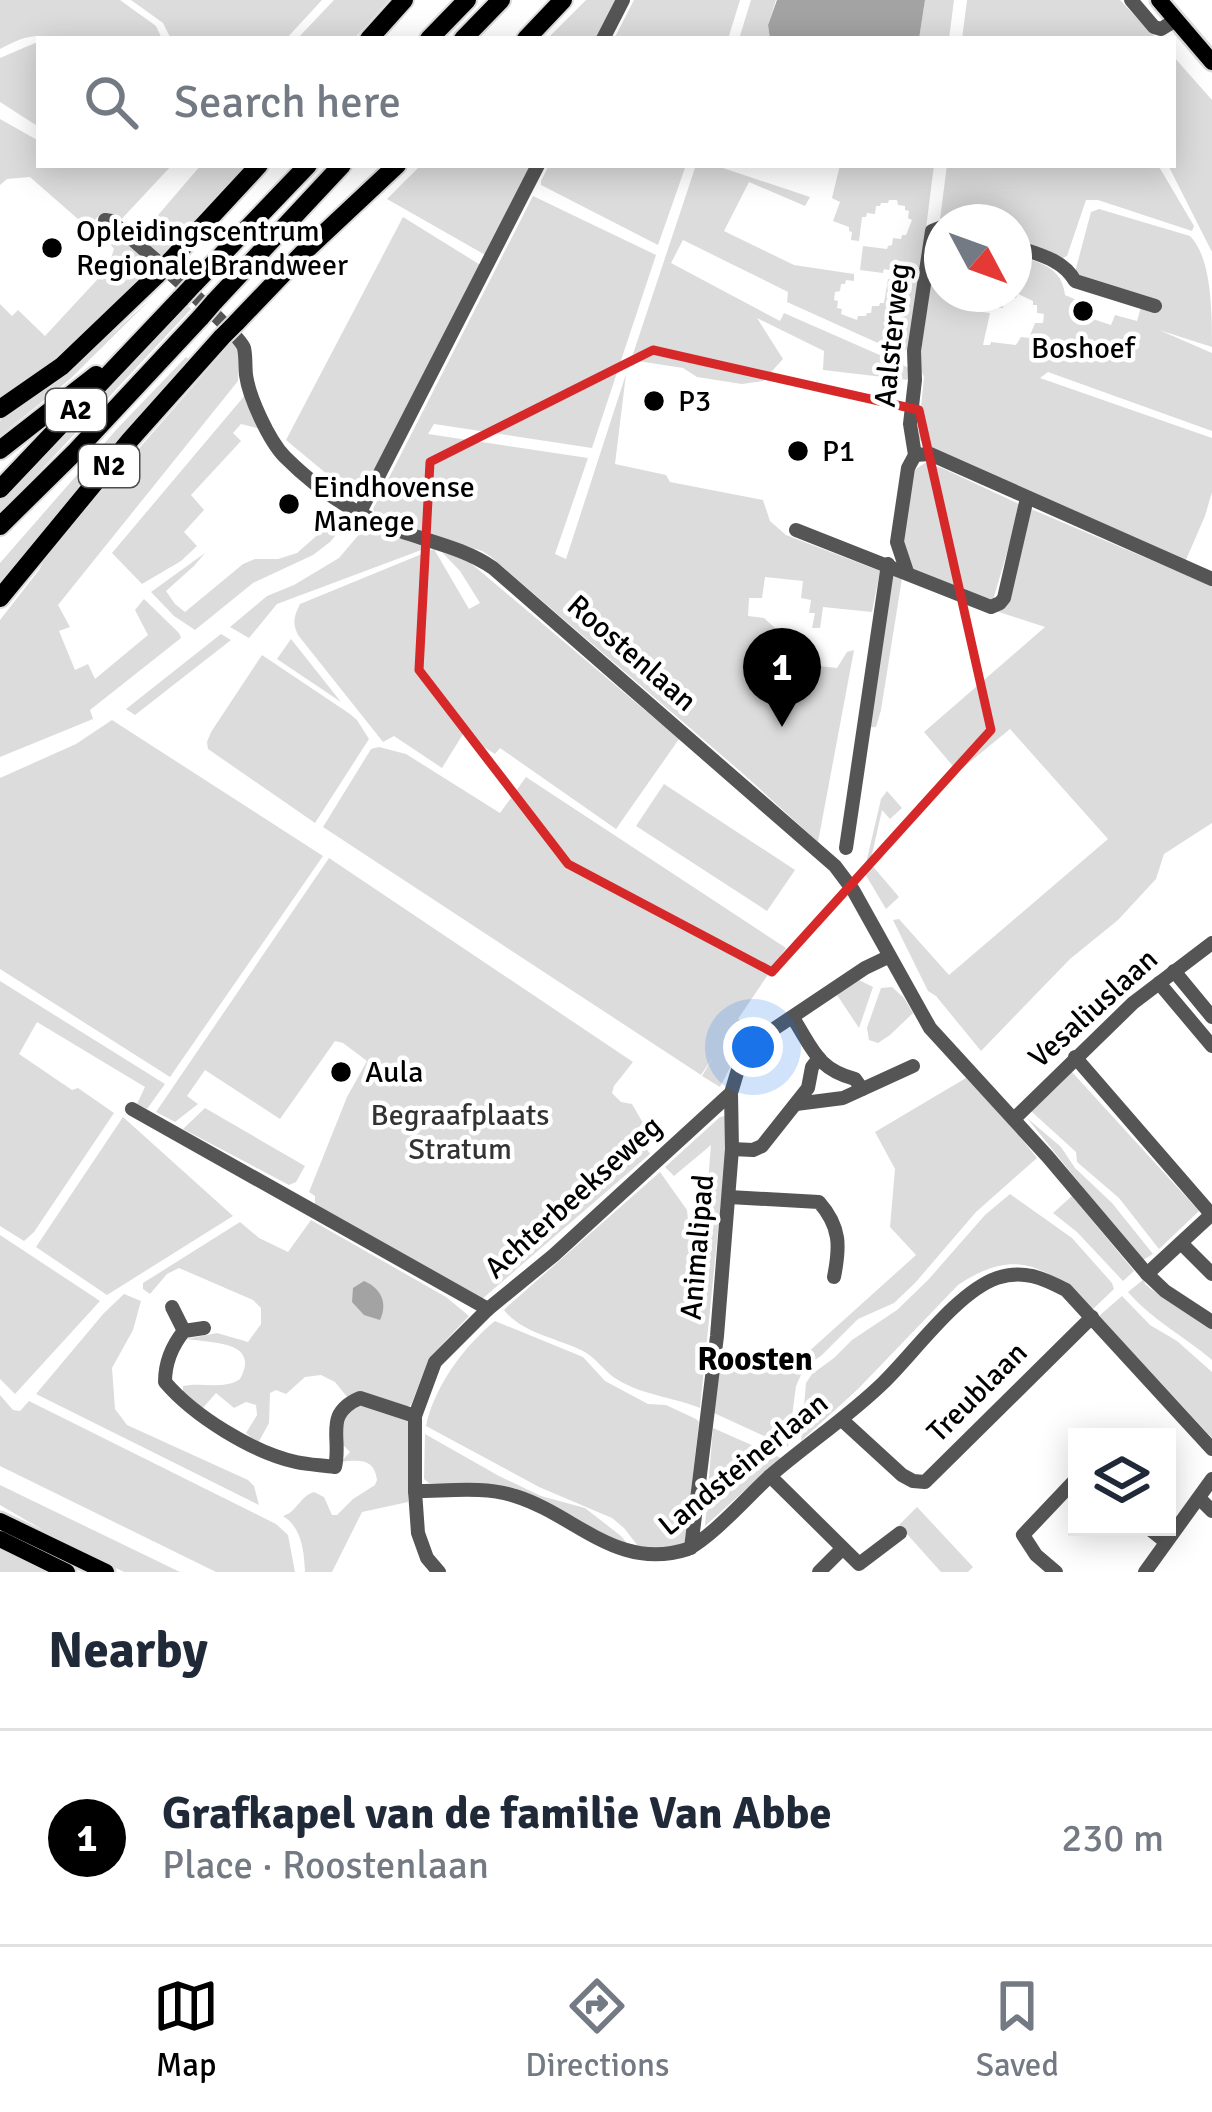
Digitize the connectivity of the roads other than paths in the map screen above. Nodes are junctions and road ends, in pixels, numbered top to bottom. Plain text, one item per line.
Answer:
1 (404, 0) edge
2 (467, 0) edge
3 (501, 0) edge
4 (563, 0) edge
5 (622, 0) edge
6 (1131, 0) edge
7 (1159, 0) edge
8 (1176, 20) junction
9 (372, 36) edge
10 (432, 36) edge
11 (467, 36) edge
12 (529, 36) edge
13 (604, 36) edge
14 (1212, 62) edge
15 (256, 168) edge
16 (305, 168) edge
17 (339, 168) edge
18 (394, 168) edge
19 (536, 168) edge
20 (105, 220) dead end
21 (1032, 253) edge
22 (924, 284) edge
23 (1155, 306) dead end
24 (150, 330) junction
25 (0, 409) edge
26 (0, 450) edge
27 (76, 451) junction
28 (915, 455) junction
29 (0, 489) edge
30 (1027, 497) junction
31 (359, 514) junction
32 (0, 526) edge
33 (796, 530) dead end
34 (897, 542) junction
35 (0, 545) edge
36 (870, 557) junction
37 (888, 564) junction
38 (907, 572) junction
39 (1212, 579) edge
40 (0, 598) edge
41 (846, 848) dead end
42 (1212, 943) edge
43 (888, 956) junction
44 (1174, 971) junction
45 (1159, 983) junction
46 (1212, 1017) edge
47 (793, 1018) junction
48 (1212, 1046) edge
49 (1075, 1057) junction
50 (819, 1058) junction
51 (913, 1066) dead end
52 (862, 1089) junction
53 (731, 1093) junction
54 (796, 1104) junction
55 (132, 1109) dead end
56 (1014, 1119) junction
57 (732, 1149) junction
58 (729, 1197) junction
59 (1212, 1214) edge
60 (1181, 1243) junction
61 (1147, 1274) junction
62 (1212, 1274) edge
63 (834, 1277) dead end
64 (172, 1307) dead end
65 (488, 1310) junction
66 (1091, 1317) junction
67 (1212, 1322) edge
68 (204, 1328) dead end
69 (184, 1331) junction
70 (415, 1416) junction
71 (842, 1420) junction
72 (1212, 1449) edge
73 (770, 1476) junction
74 (1212, 1479) edge
75 (1068, 1488) edge
76 (415, 1491) junction
77 (1199, 1498) junction
78 (1212, 1511) edge
79 (0, 1520) edge
80 (900, 1532) dead end
81 (1158, 1536) edge
82 (0, 1539) edge
83 (1166, 1542) junction
84 (692, 1548) junction
85 (842, 1549) junction
86 (668, 1559) junction
87 (67, 1572) edge
88 (106, 1572) edge
89 (439, 1572) edge
90 (679, 1572) edge
91 (819, 1572) edge
92 (1056, 1572) edge
93 (1145, 1572) edge

1 - 9 highway
2 - 10 highway
3 - 11 highway
4 - 12 highway
5 - 13 street
6 - 8 street
7 - 8 main road
8 - 14 main road
15 - 25 highway
16 - 24 highway, A2
17 - 27 highway, A2
18 - 40 highway, N2
19 - 31 street
20 - 31 street, Roostenlaan
21 - 23 street
22 - 28 street, Aalsterweg
24 - 26 highway
24 - 29 highway, A2
27 - 32 highway, A2
27 - 35 highway
28 - 30 street
28 - 34 street, Aalsterweg
30 - 38 street
30 - 39 street
31 - 43 street, Roostenlaan
33 - 36 street
34 - 36 street
34 - 38 street
36 - 37 street
37 - 38 street
37 - 41 street
42 - 44 street, Vesaliuslaan
43 - 47 street, Achterbeekseweg
43 - 56 street, Roostenlaan
44 - 45 street, Vesaliuslaan
44 - 46 street
45 - 48 street
45 - 49 street, Vesaliuslaan
47 - 50 street
47 - 53 street, Achterbeekseweg
49 - 56 street, Vesaliuslaan
49 - 59 street
50 - 52 street
50 - 54 street
51 - 52 street
52 - 54 street
53 - 57 street, Animalipad
53 - 65 street, Achterbeekseweg
54 - 57 street
55 - 65 street, Achterbeekseweg
56 - 61 street, Roostenlaan
57 - 58 street, Animalipad
58 - 63 street
58 - 84 street, Animalipad
59 - 60 street
60 - 61 street
60 - 62 street
61 - 67 street, Roostenlaan
64 - 69 street
65 - 70 street
66 - 71 street, Landsteinerlaan
66 - 71 street, Treublaan
66 - 72 street, Landsteinerlaan
68 - 69 street
69 - 70 street
70 - 76 street
71 - 73 street, Landsteinerlaan
73 - 84 street, Landsteinerlaan
73 - 85 street
74 - 77 street
75 - 92 street
76 - 86 street, Landsteinerlaan
76 - 89 street
77 - 78 street
77 - 83 street
79 - 88 main road
80 - 85 street
81 - 83 street
82 - 87 main road
83 - 93 street
84 - 86 street, Landsteinerlaan
85 - 91 street
86 - 90 street

